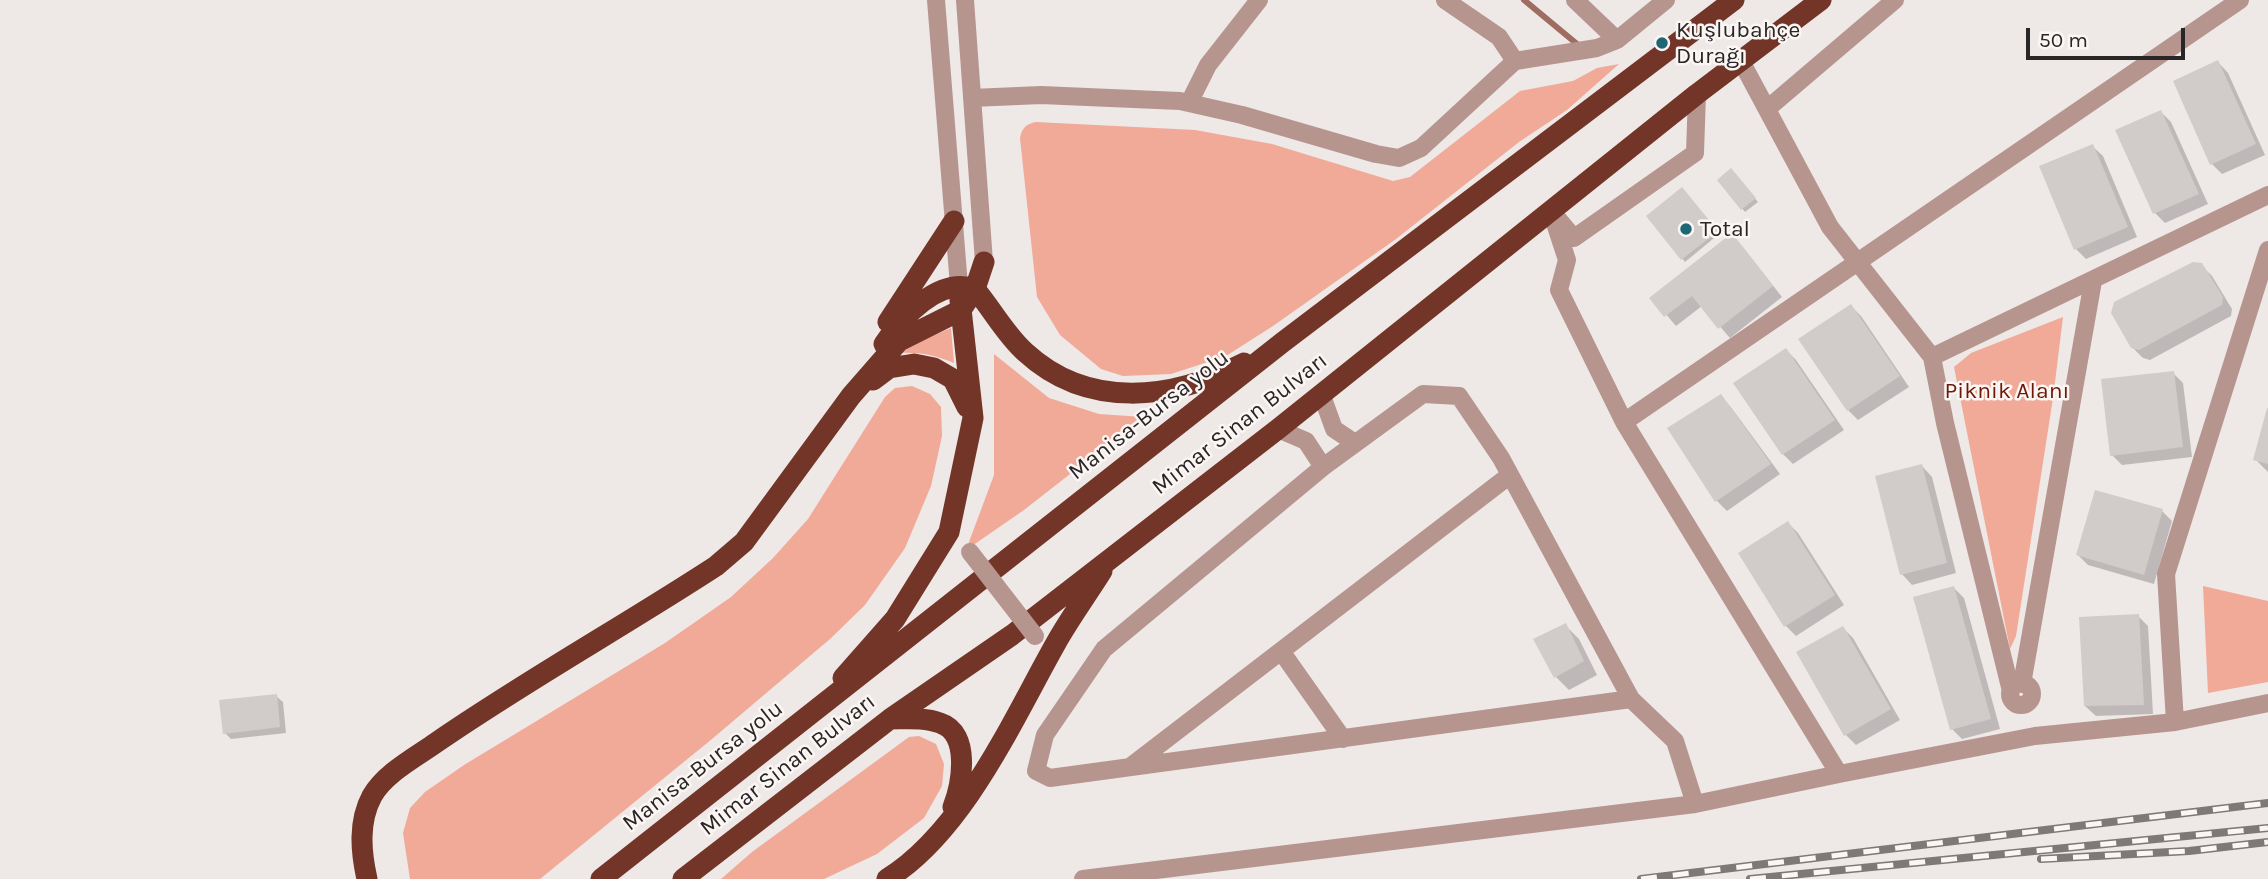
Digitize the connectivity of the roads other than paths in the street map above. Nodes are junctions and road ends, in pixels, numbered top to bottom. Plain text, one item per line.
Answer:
1 (936, 0) edge
2 (965, 0) edge
3 (1259, 0) edge
4 (1445, 0) edge
5 (1575, 0) edge
6 (1666, 0) edge
7 (1734, 0) edge
8 (1821, 0) edge
9 (1895, 0) edge
10 (2240, 0) edge
11 (1617, 40) junction
12 (1515, 61) junction
13 (1741, 61) junction
14 (1697, 94) junction
15 (972, 98) junction
16 (1189, 103) junction
17 (1767, 109) junction
18 (2268, 195) edge
19 (1551, 211) junction
20 (954, 221) junction
21 (2268, 250) edge
22 (1856, 261) junction
23 (984, 262) junction
24 (2093, 281) junction
25 (967, 287) junction
26 (961, 310) junction
27 (996, 318) junction
28 (1283, 342) junction
29 (1932, 357) junction
30 (1321, 393) junction
31 (851, 396) junction
32 (972, 418) junction
33 (1624, 422) junction
34 (1278, 429) junction
35 (1355, 443) junction
36 (1323, 467) junction
37 (1510, 475) junction
38 (970, 552) dead end
39 (1111, 558) junction
40 (1035, 636) dead end
41 (1280, 651) junction
42 (2017, 687) junction
43 (1631, 699) junction
44 (2268, 703) edge
45 (807, 719) junction
46 (890, 719) junction
47 (2175, 722) junction
48 (2035, 736) junction
49 (1343, 739) junction
50 (1129, 768) junction
51 (1839, 774) junction
52 (1695, 804) junction
53 (946, 826) junction
54 (684, 878) edge
55 (367, 879) edge
56 (601, 879) edge
57 (887, 879) edge
58 (1083, 879) edge

1 - 20 street
2 - 15 street
3 - 16 street
4 - 12 street
5 - 11 street
6 - 11 street
7 - 28 highway, Manisa-Bursa yolu
8 - 13 highway, Mimar Sinan Bulvarı
9 - 17 street
10 - 22 street
11 - 12 street
12 - 16 street
13 - 14 highway, Mimar Sinan Bulvarı
13 - 17 street
14 - 19 highway, Mimar Sinan Bulvarı
14 - 19 street
15 - 16 street
15 - 23 street
17 - 22 street
18 - 24 street
19 - 30 highway, Mimar Sinan Bulvarı
19 - 33 street
20 - 25 street
20 - 31 highway
21 - 47 street
22 - 29 street
22 - 33 street
23 - 25 highway
23 - 27 highway
24 - 29 street
24 - 42 street
25 - 26 highway
25 - 27 highway
25 - 31 highway
26 - 31 highway
26 - 32 highway
27 - 28 highway
28 - 45 highway, Manisa-Bursa yolu
29 - 42 street
30 - 34 highway, Mimar Sinan Bulvarı
30 - 35 street
31 - 32 highway
31 - 55 highway
32 - 45 highway
33 - 51 street
34 - 36 street
34 - 39 highway, Mimar Sinan Bulvarı
35 - 36 street
35 - 37 street
36 - 50 street
37 - 41 street
37 - 43 street
38 - 40 street, bridge
39 - 46 highway, Mimar Sinan Bulvarı
39 - 53 highway
41 - 49 street
41 - 50 street
42 - 48 street
43 - 49 street
43 - 52 street
44 - 47 street
45 - 56 highway, Manisa-Bursa yolu
46 - 53 highway
46 - 54 highway, Mimar Sinan Bulvarı
47 - 48 street
48 - 51 street
49 - 50 street
51 - 52 street
52 - 58 street
53 - 57 highway

